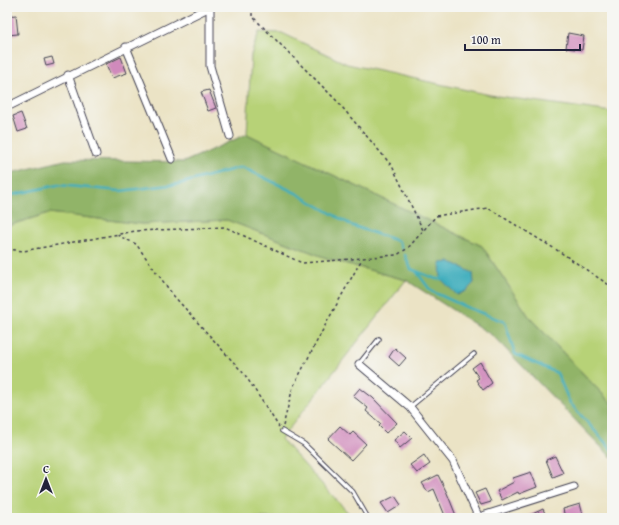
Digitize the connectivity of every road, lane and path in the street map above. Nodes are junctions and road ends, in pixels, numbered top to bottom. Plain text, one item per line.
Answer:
1 (252, 7) edge
2 (126, 47) junction
3 (68, 75) junction
4 (7, 107) edge
5 (230, 136) dead end
6 (96, 154) dead end
7 (172, 159) dead end
8 (423, 230) junction
9 (117, 235) junction
10 (7, 249) edge
11 (362, 259) junction
12 (612, 287) edge
13 (379, 339) dead end
14 (474, 354) dead end
15 (359, 364) joint
16 (410, 407) junction
17 (282, 431) junction
18 (574, 487) dead end
19 (479, 517) edge
20 (368, 518) edge

1 - 8 path
2 - 3 street
2 - 5 street
2 - 7 street
3 - 4 street
3 - 6 street
8 - 11 path
8 - 12 path
9 - 10 path
9 - 11 path
9 - 17 path
11 - 17 path
13 - 15 lane
14 - 16 lane
15 - 16 street
16 - 19 street
17 - 20 lane
18 - 19 street

